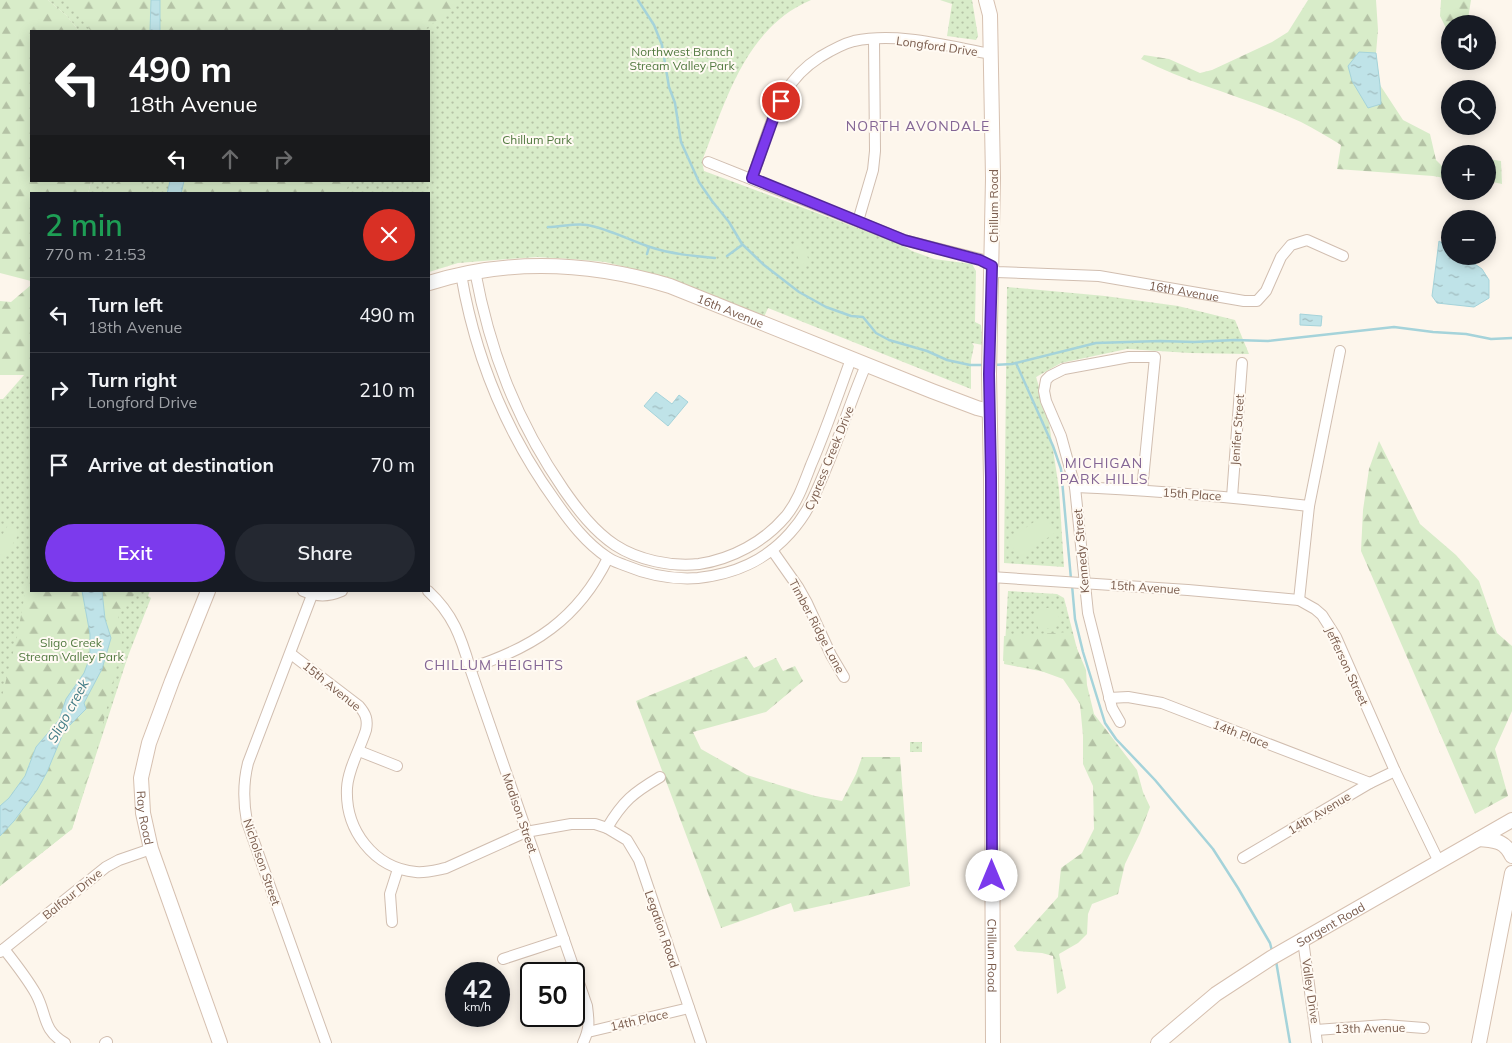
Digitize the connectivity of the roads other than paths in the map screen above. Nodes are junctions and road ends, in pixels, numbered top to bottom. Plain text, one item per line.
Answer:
1 (986, 0) edge
2 (996, 0) edge
3 (990, 15) junction
4 (874, 40) junction
5 (991, 54) junction
6 (708, 162) dead end
7 (752, 178) junction
8 (858, 221) junction
9 (1343, 256) dead end
10 (992, 266) junction
11 (475, 271) junction
12 (461, 274) junction
13 (430, 283) edge
14 (1340, 351) dead end
15 (851, 359) junction
16 (1242, 364) dead end
17 (866, 365) junction
18 (989, 411) junction
19 (1075, 487) junction
20 (1142, 490) junction
21 (1232, 497) junction
22 (1309, 506) junction
23 (772, 550) junction
24 (608, 558) junction
25 (991, 577) junction
26 (1075, 582) junction
27 (208, 592) edge
28 (339, 592) edge
29 (429, 592) edge
30 (308, 593) edge
31 (1300, 600) junction
32 (291, 654) junction
33 (470, 668) junction
34 (844, 677) dead end
35 (1109, 698) junction
36 (1120, 722) dead end
37 (359, 750) junction
38 (397, 766) dead end
39 (1395, 771) junction
40 (660, 777) dead end
41 (1370, 783) junction
42 (1512, 820) edge
43 (607, 828) junction
44 (526, 832) junction
45 (1479, 839) junction
46 (151, 849) junction
47 (1512, 856) edge
48 (1244, 858) dead end
49 (1439, 862) junction
50 (398, 869) junction
51 (1512, 873) edge
52 (392, 922) dead end
53 (564, 939) junction
54 (1303, 940) junction
55 (2, 951) edge
56 (503, 959) dead end
57 (689, 1008) junction
58 (1424, 1028) dead end
59 (1316, 1030) junction
60 (588, 1032) junction
61 (65, 1043) edge
62 (220, 1043) edge
63 (326, 1043) edge
64 (583, 1043) edge
65 (701, 1043) edge
66 (993, 1043) edge
67 (1158, 1043) edge
68 (1317, 1043) edge
69 (1479, 1043) edge

1 - 3 main road, Chillum Road
2 - 3 main road
3 - 5 main road, Chillum Road
4 - 5 street, Longford Drive
4 - 7 street, Longford Drive
4 - 8 street
5 - 10 main road, Chillum Road
6 - 7 street
7 - 8 street
8 - 10 street
9 - 10 street, 16th Avenue
10 - 18 main road, Chillum Road
11 - 12 main road, 16th Avenue
11 - 15 main road, 16th Avenue
11 - 15 street, Cypress Creek Drive
12 - 13 main road
12 - 24 street, Cypress Creek Drive
14 - 22 street
15 - 17 main road, 16th Avenue
16 - 21 street, Jenifer Street
17 - 18 main road, 16th Avenue
17 - 23 street, Cypress Creek Drive
18 - 25 main road, Chillum Road
19 - 20 street, 15th Place
19 - 20 street, Kennedy Street
19 - 26 street, Kennedy Street
20 - 21 street, 15th Place
21 - 22 street, 15th Place
22 - 31 street
23 - 24 street, Cypress Creek Drive
23 - 34 street, Timber Ridge Lane
24 - 33 street
25 - 26 street, 15th Avenue
25 - 66 main road, Chillum Road
26 - 31 street, 15th Avenue
26 - 35 street, Kennedy Street
27 - 46 main road, Ray Road
28 - 30 street
29 - 33 street, Madison Street
30 - 32 street, Nicholson Street
31 - 39 street, Jefferson Street
32 - 37 street, 15th Avenue
32 - 63 street, Nicholson Street
33 - 44 street, Madison Street
35 - 36 street, Kennedy Street
35 - 41 street, 14th Place
37 - 38 street
37 - 50 street, 15th Avenue
39 - 41 street, 14th Avenue
39 - 49 street, Jefferson Street
40 - 43 street
41 - 48 street, 14th Avenue
42 - 45 main road, Sargent Road
43 - 44 street, 15th Avenue
43 - 57 street, Legation Road
44 - 50 street, 15th Avenue
44 - 53 street, Madison Street
45 - 47 main road
45 - 49 main road, Sargent Road
46 - 55 street, Balfour Drive
46 - 62 main road, Ray Road
49 - 54 main road, Sargent Road
50 - 52 street
51 - 69 main road
53 - 56 street
53 - 60 street, Madison Street
54 - 59 street, Valley Drive
54 - 67 main road, Sargent Road
55 - 61 street
57 - 60 street, 14th Place
57 - 65 street, Legation Road
58 - 59 street, 13th Avenue
59 - 68 street, Valley Drive
60 - 64 street, Madison Street

